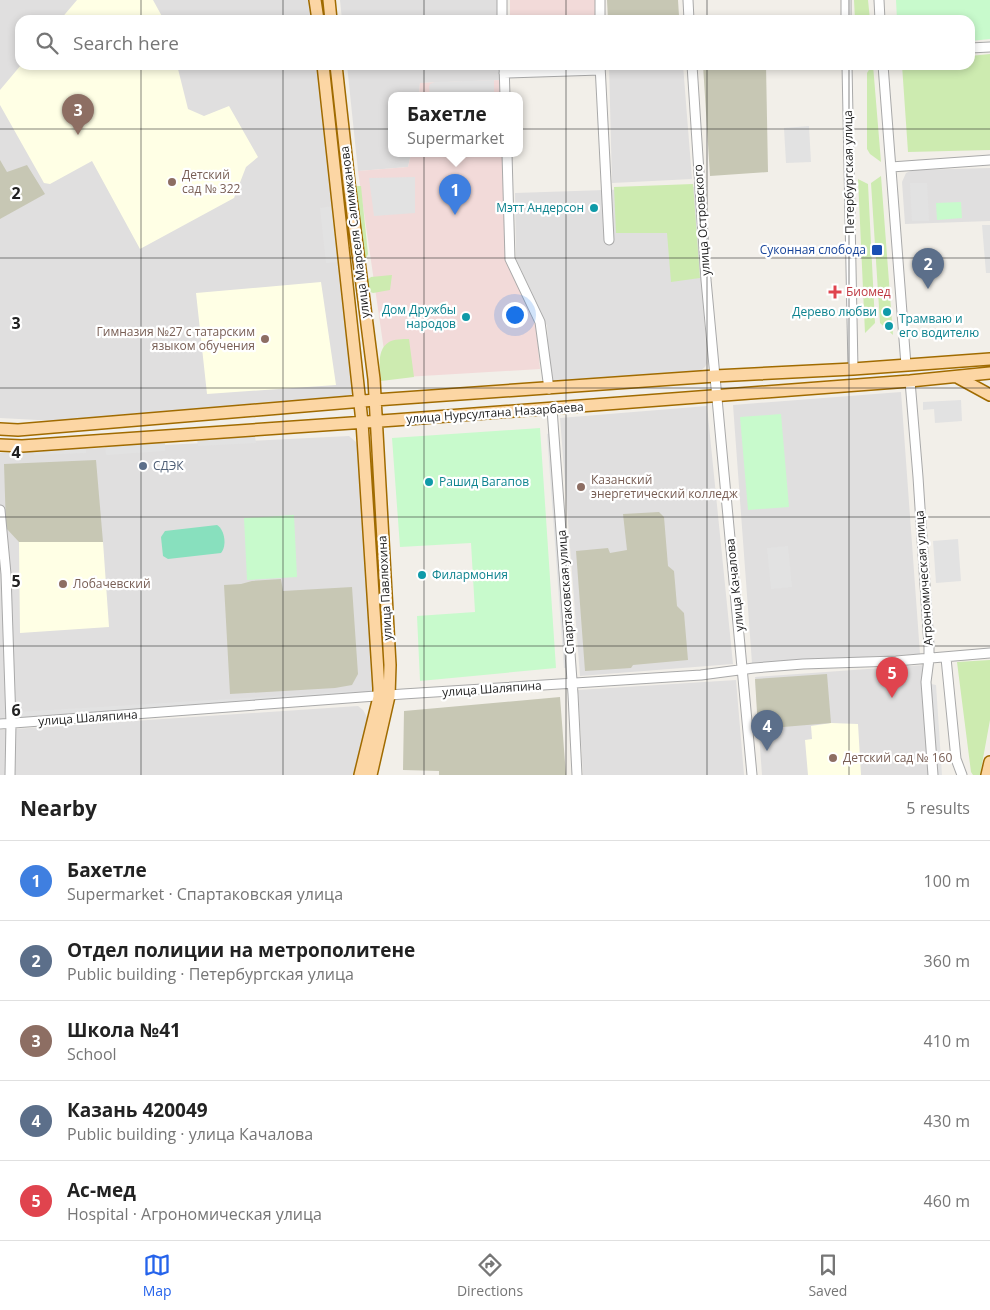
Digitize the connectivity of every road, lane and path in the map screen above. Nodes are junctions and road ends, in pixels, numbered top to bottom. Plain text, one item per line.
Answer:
1 (316, 0) edge
2 (329, 0) edge
3 (502, 0) edge
4 (600, 0) edge
5 (688, 0) edge
6 (846, 0) edge
7 (879, 0) edge
8 (318, 15) edge
9 (330, 15) edge
10 (502, 15) edge
11 (600, 15) edge
12 (689, 15) edge
13 (846, 15) edge
14 (880, 15) edge
15 (990, 47) edge
16 (975, 48) edge
17 (323, 70) edge
18 (337, 70) edge
19 (504, 70) edge
20 (600, 70) edge
21 (692, 70) edge
22 (847, 70) edge
23 (883, 70) edge
24 (505, 92) edge
25 (507, 157) edge
26 (990, 160) edge
27 (891, 167) junction
28 (608, 240) dead end
29 (990, 359) edge
30 (906, 365) junction
31 (853, 369) junction
32 (990, 373) edge
33 (715, 376) junction
34 (957, 377) junction
35 (910, 381) junction
36 (549, 388) junction
37 (990, 395) edge
38 (718, 396) junction
39 (376, 400) junction
40 (360, 402) junction
41 (552, 408) junction
42 (376, 421) junction
43 (362, 422) junction
44 (0, 429) edge
45 (0, 445) edge
46 (0, 510) edge
47 (988, 654) edge
48 (946, 658) junction
49 (929, 659) junction
50 (743, 670) junction
51 (572, 684) junction
52 (384, 696) junction
53 (11, 723) junction
54 (0, 724) edge
55 (990, 762) edge
56 (10, 775) edge
57 (360, 775) edge
58 (371, 775) edge
59 (577, 775) edge
60 (752, 775) edge
61 (932, 775) edge
62 (962, 775) edge
63 (987, 775) edge

1 - 8 main road
2 - 9 main road
3 - 10 street
4 - 11 street
5 - 12 street
6 - 13 street
7 - 14 street
15 - 16 street
17 - 40 main road, улица Павлюхина
18 - 39 main road, улица Марселя Салимжанова
19 - 24 street
20 - 28 street
21 - 33 street, улица Островского
22 - 31 street, Петербургская улица
23 - 27 street
25 - 36 street
26 - 27 street
27 - 30 street
29 - 30 main road, улица Нурсултана Назарбаева
30 - 31 main road, улица Нурсултана Назарбаева
31 - 33 main road, улица Нурсултана Назарбаева
32 - 34 main road, улица Нурсултана Назарбаева
33 - 36 main road, улица Нурсултана Назарбаева
33 - 38 street, улица Островского
34 - 35 main road, улица Нурсултана Назарбаева
34 - 37 main road
35 - 38 main road, улица Нурсултана Назарбаева
35 - 49 street, Агрономическая улица
36 - 39 main road, улица Нурсултана Назарбаева
38 - 41 main road, улица Нурсултана Назарбаева
38 - 50 street, улица Качалова
39 - 40 main road, улица Нурсултана Назарбаева
39 - 42 main road, улица Павлюхина
40 - 43 main road, улица Павлюхина
40 - 44 main road, улица Нурсултана Назарбаева
41 - 42 main road, улица Нурсултана Назарбаева
41 - 51 street, Спартаковская улица
42 - 43 main road, улица Нурсултана Назарбаева
42 - 52 main road, улица Павлюхина
43 - 45 main road, улица Нурсултана Назарбаева
43 - 52 main road, улица Павлюхина
46 - 53 street
47 - 48 street, улица Шаляпина
48 - 49 street, улица Шаляпина
48 - 62 street
49 - 50 street, улица Шаляпина
49 - 61 street, Агрономическая улица
50 - 51 street, улица Шаляпина
50 - 60 street, улица Качалова
51 - 52 street, улица Шаляпина
51 - 59 street, Спартаковская улица
52 - 53 street, улица Шаляпина
52 - 57 main road, улица Павлюхина
52 - 58 main road, улица Павлюхина
53 - 54 street, улица Шаляпина
53 - 56 street
55 - 63 main road

